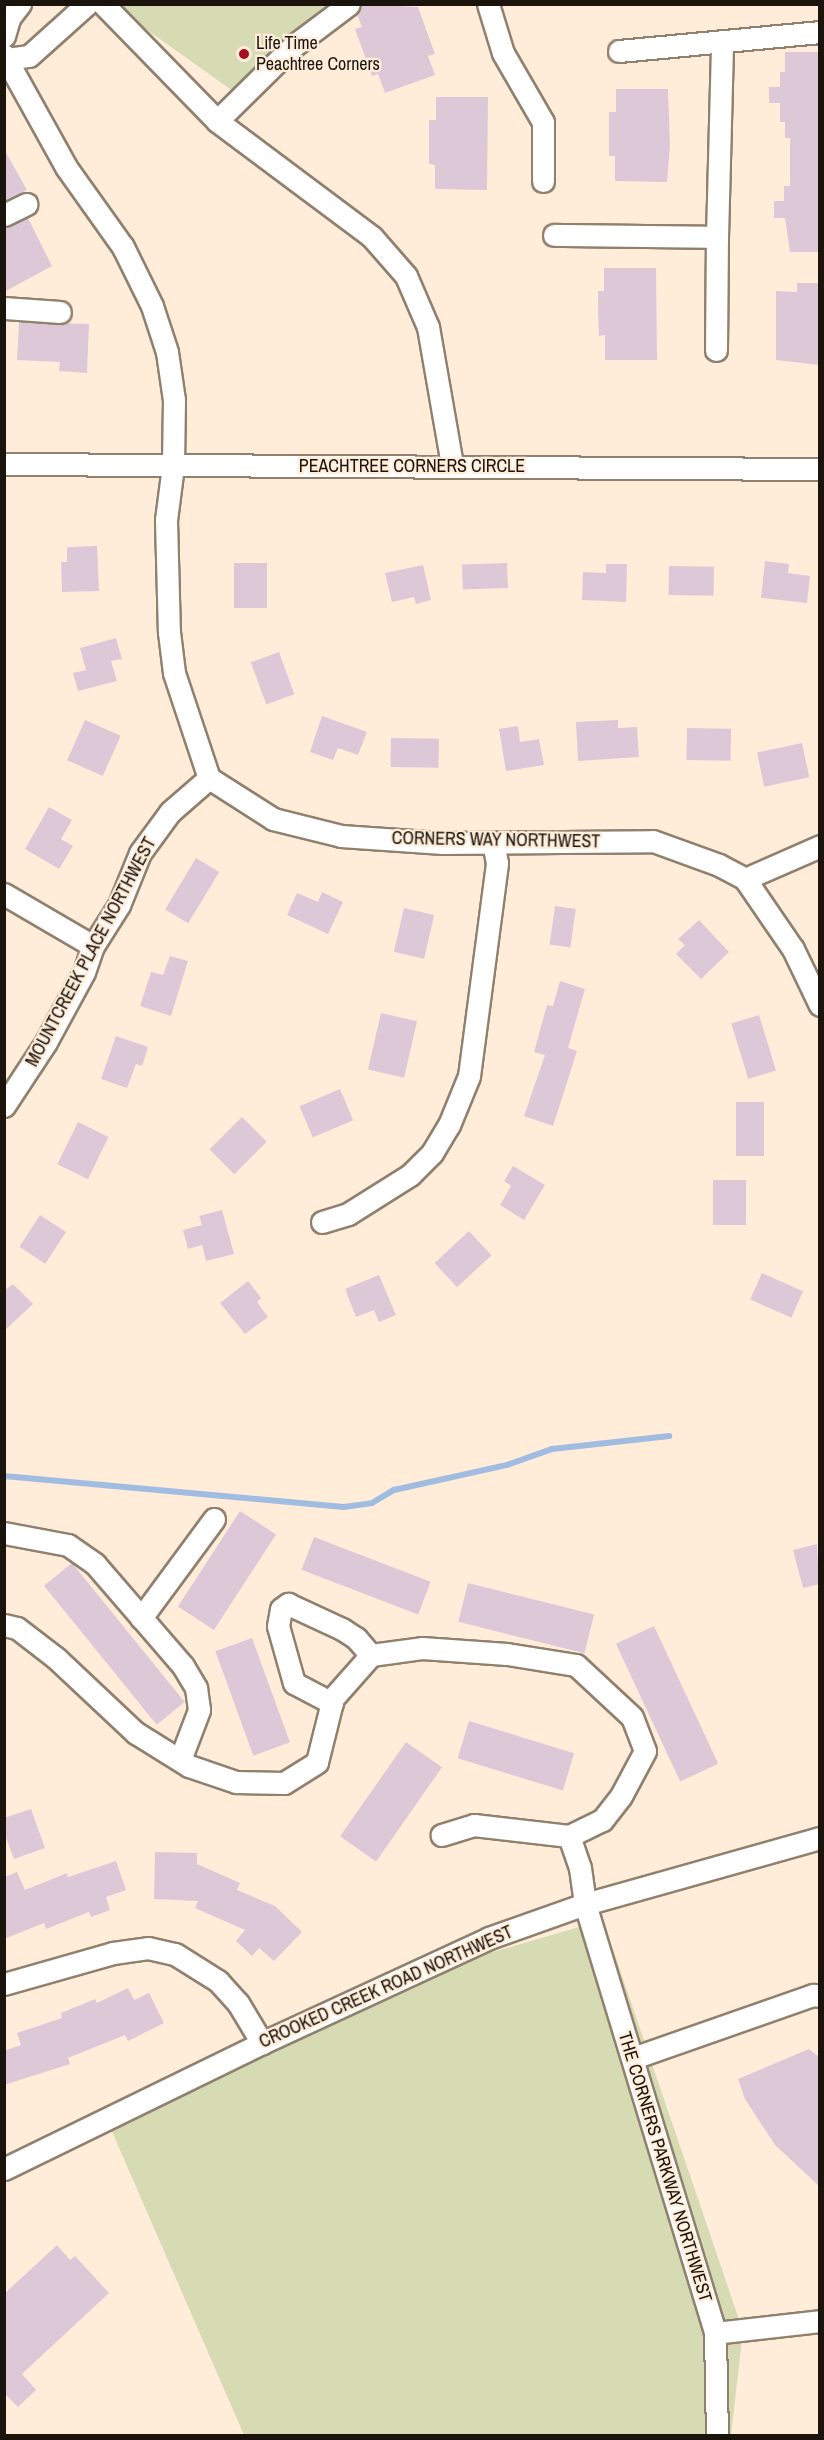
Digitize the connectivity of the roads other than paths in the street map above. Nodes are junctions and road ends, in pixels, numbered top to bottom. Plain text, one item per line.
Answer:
1 (20, 4) edge
2 (87, 4) edge
3 (103, 4) edge
4 (349, 4) edge
5 (488, 4) edge
6 (819, 32) edge
7 (4, 36) edge
8 (722, 41) junction
9 (619, 51) dead end
10 (6, 57) edge
11 (217, 121) junction
12 (543, 181) dead end
13 (27, 204) dead end
14 (4, 215) edge
15 (554, 235) dead end
16 (717, 237) junction
17 (4, 308) edge
18 (60, 312) dead end
19 (716, 350) dead end
20 (4, 464) edge
21 (452, 465) junction
22 (173, 466) junction
23 (819, 469) edge
24 (209, 777) junction
25 (493, 842) junction
26 (819, 846) edge
27 (745, 879) junction
28 (4, 894) edge
29 (93, 946) junction
30 (819, 1005) edge
31 (4, 1106) edge
32 (322, 1222) dead end
33 (214, 1520) dead end
34 (4, 1533) edge
35 (141, 1618) junction
36 (4, 1624) edge
37 (371, 1655) junction
38 (332, 1703) junction
39 (180, 1760) junction
40 (441, 1835) dead end
41 (569, 1836) junction
42 (819, 1838) edge
43 (585, 1904) junction
44 (4, 1984) edge
45 (819, 1996) edge
46 (262, 2043) junction
47 (633, 2058) junction
48 (4, 2169) edge
49 (819, 2321) edge
50 (715, 2333) junction
51 (717, 2436) edge

1 - 7 street
2 - 10 street
3 - 11 street
4 - 11 street
5 - 12 street
6 - 8 street
8 - 9 street
8 - 16 street
10 - 22 street
11 - 21 street
13 - 14 street
15 - 16 street
16 - 19 street
17 - 18 street
20 - 22 street, PEACHTREE CORNERS CIRCLE
21 - 22 street, PEACHTREE CORNERS CIRCLE
21 - 23 street, PEACHTREE CORNERS CIRCLE
22 - 24 street
24 - 25 street, CORNERS WAY NORTHWEST
24 - 29 street, MOUNTCREEK PLACE NORTHWEST
25 - 27 street, CORNERS WAY NORTHWEST
25 - 32 street
26 - 27 street
27 - 30 street
28 - 29 street
29 - 31 street, MOUNTCREEK PLACE NORTHWEST
33 - 35 street
34 - 35 street
35 - 39 street
36 - 39 street
37 - 38 street
37 - 38 street
37 - 41 street
38 - 39 street
40 - 41 street
41 - 43 street, THE CORNERS PARKWAY NORTHWEST
42 - 43 street, CROOKED CREEK ROAD NORTHWEST
43 - 46 street, CROOKED CREEK ROAD NORTHWEST
43 - 47 street, THE CORNERS PARKWAY NORTHWEST
44 - 46 street
45 - 47 street
46 - 48 street, CROOKED CREEK ROAD NORTHWEST
47 - 50 street, THE CORNERS PARKWAY NORTHWEST
49 - 50 street
50 - 51 street, THE CORNERS PARKWAY NORTHWEST

